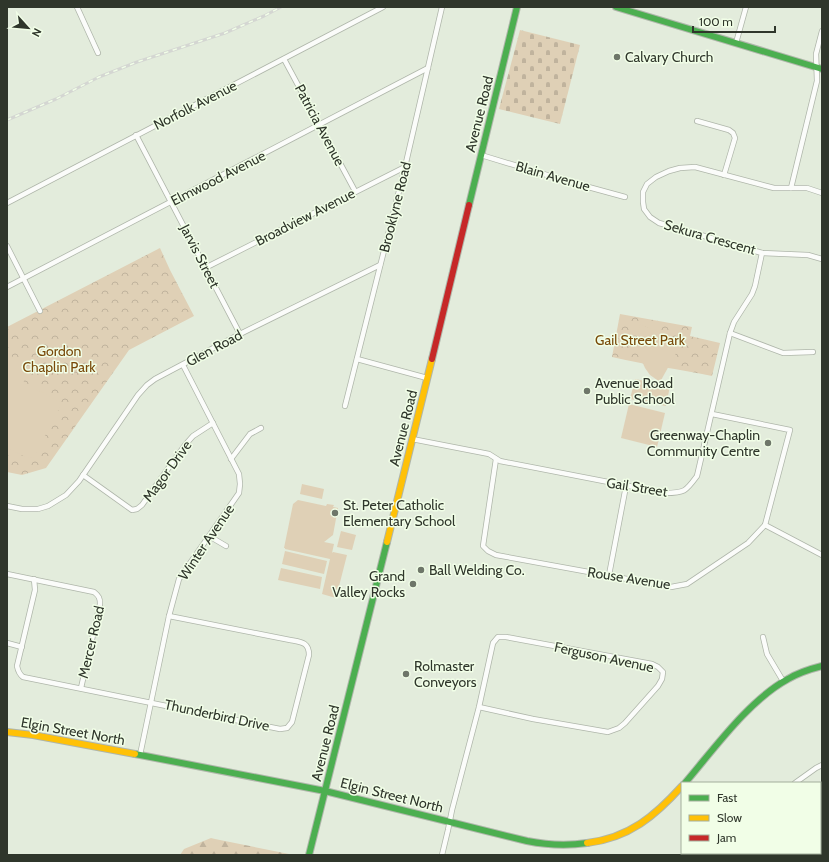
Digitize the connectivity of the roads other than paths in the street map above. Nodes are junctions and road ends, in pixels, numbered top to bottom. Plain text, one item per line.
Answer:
1 (77, 7) edge
2 (383, 7) edge
3 (442, 7) edge
4 (517, 7) edge
5 (616, 7) edge
6 (746, 7) edge
7 (822, 31) edge
8 (736, 43) junction
9 (98, 53) dead end
10 (284, 59) junction
11 (428, 68) junction
12 (819, 68) edge
13 (697, 121) dead end
14 (320, 125) junction
15 (136, 135) junction
16 (481, 155) junction
17 (405, 167) junction
18 (724, 175) junction
19 (791, 188) junction
20 (355, 192) junction
21 (822, 193) edge
22 (625, 196) dead end
23 (172, 202) junction
24 (7, 203) edge
25 (7, 246) edge
26 (762, 253) junction
27 (822, 259) edge
28 (380, 265) junction
29 (205, 268) junction
30 (24, 278) junction
31 (7, 287) edge
32 (40, 311) dead end
33 (730, 333) junction
34 (240, 334) junction
35 (813, 352) dead end
36 (357, 359) junction
37 (183, 365) junction
38 (427, 378) junction
39 (345, 406) dead end
40 (712, 414) junction
41 (213, 423) junction
42 (261, 428) dead end
43 (412, 439) junction
44 (231, 459) junction
45 (496, 459) junction
46 (83, 475) junction
47 (626, 486) junction
48 (7, 506) edge
49 (765, 525) junction
50 (210, 536) junction
51 (226, 546) dead end
52 (822, 555) edge
53 (7, 574) edge
54 (609, 575) junction
55 (34, 579) junction
56 (169, 616) junction
57 (763, 637) dead end
58 (7, 643) edge
59 (22, 647) junction
60 (822, 666) edge
61 (783, 681) junction
62 (80, 688) junction
63 (150, 702) junction
64 (479, 707) junction
65 (7, 732) edge
66 (140, 755) junction
67 (822, 764) edge
68 (686, 782) edge
69 (796, 782) edge
70 (681, 787) edge
71 (325, 791) junction
72 (450, 822) junction
73 (309, 855) edge
74 (442, 855) edge

1 - 9 street
2 - 10 street, Norfolk Avenue
3 - 11 street, Brooklyne Road
4 - 16 street, Avenue Road
5 - 8 street
6 - 8 street
7 - 12 street
8 - 12 street
10 - 14 street, Patricia Avenue
10 - 15 street, Norfolk Avenue
11 - 14 street, Elmwood Avenue
11 - 17 street, Brooklyne Road
12 - 19 street
13 - 18 street
14 - 20 street, Patricia Avenue
14 - 23 street, Elmwood Avenue
15 - 23 street, Jarvis Street
15 - 24 street, Norfolk Avenue
16 - 22 street, Blain Avenue
16 - 38 street, Avenue Road
17 - 20 street, Broadview Avenue
17 - 28 street, Brooklyne Road
18 - 19 street, Sekura Crescent
18 - 26 street, Sekura Crescent
19 - 21 street, Sekura Crescent
20 - 29 street, Broadview Avenue
23 - 29 street, Jarvis Street
23 - 30 street, Elmwood Avenue
25 - 30 street
26 - 27 street, Sekura Crescent
26 - 33 street, Gail Street
28 - 34 street, Glen Road
28 - 36 street, Brooklyne Road
29 - 34 street, Jarvis Street
30 - 31 street, Elmwood Avenue
30 - 32 street
33 - 35 street
33 - 40 street, Gail Street
34 - 37 street, Glen Road
36 - 38 street
36 - 39 street, Brooklyne Road
37 - 41 street, Winter Avenue
37 - 46 street, Glen Road
38 - 43 street, Avenue Road
40 - 47 street, Gail Street
40 - 49 street, Rouse Avenue
41 - 44 street, Winter Avenue
41 - 46 street, Magor Drive
42 - 44 street
43 - 45 street, Gail Street
43 - 71 street, Avenue Road
44 - 50 street, Winter Avenue
45 - 47 street, Gail Street
45 - 54 street, Rouse Avenue
46 - 48 street, Glen Road
47 - 54 street
49 - 52 street
49 - 54 street, Rouse Avenue
50 - 51 street
50 - 56 street, Winter Avenue
53 - 55 street, Mercer Road
55 - 59 street, Thunderbird Drive
55 - 62 street, Mercer Road
56 - 63 street, Winter Avenue
56 - 63 street, Thunderbird Drive
57 - 61 street
58 - 59 street
59 - 62 street, Thunderbird Drive
60 - 61 street
61 - 68 street
62 - 63 street, Thunderbird Drive
63 - 66 street, Winter Avenue
64 - 64 street, Ferguson Avenue
64 - 72 street, Ferguson Avenue
65 - 66 street, Elgin Street North
66 - 71 street, Elgin Street North
67 - 69 street
70 - 72 street, Elgin Street North
71 - 72 street, Elgin Street North
71 - 73 street, Avenue Road
72 - 74 street, Ferguson Avenue

